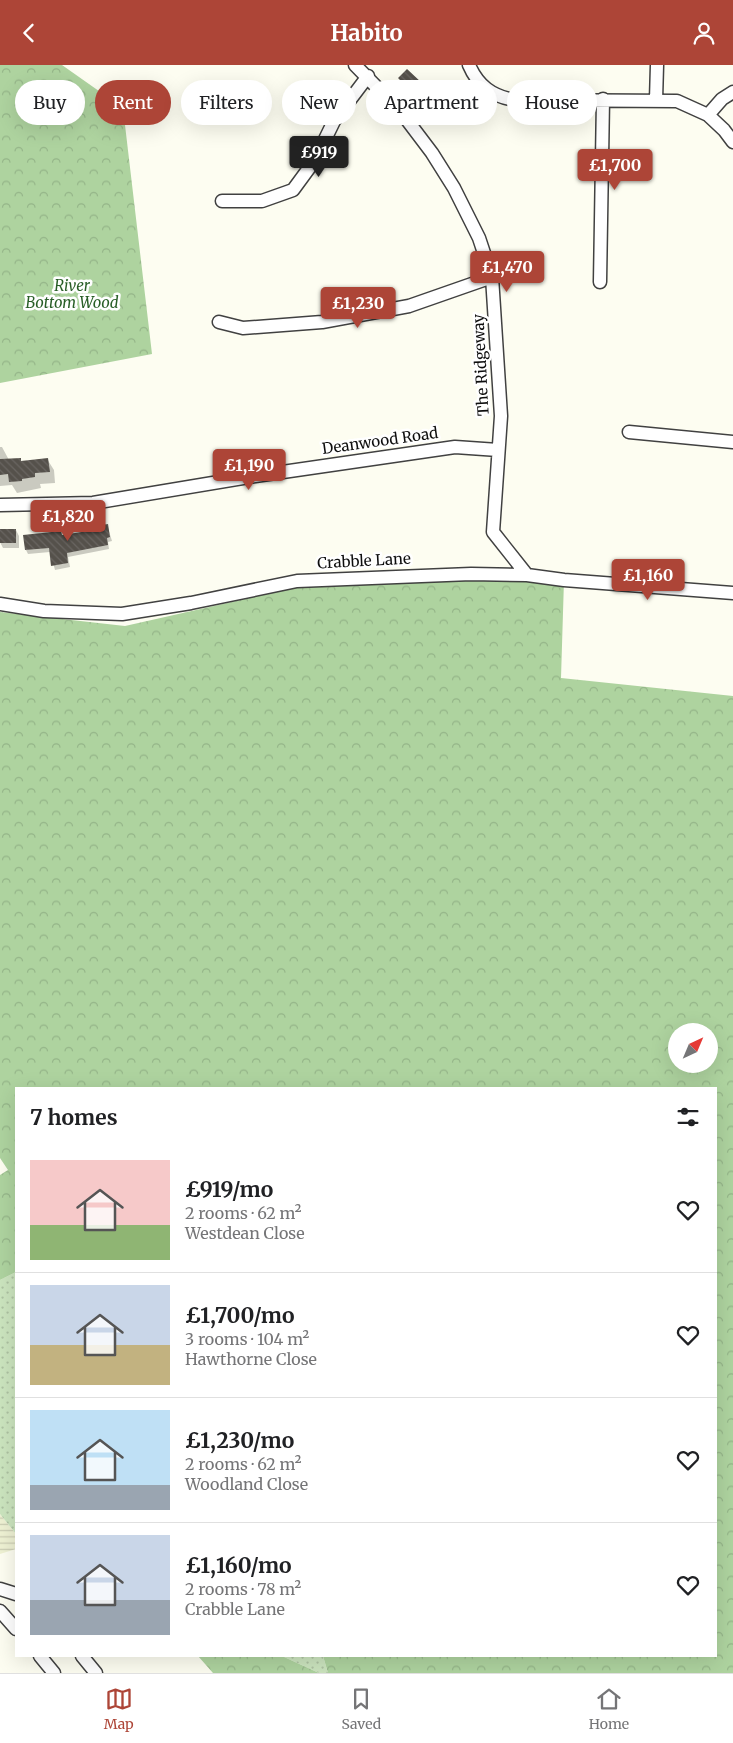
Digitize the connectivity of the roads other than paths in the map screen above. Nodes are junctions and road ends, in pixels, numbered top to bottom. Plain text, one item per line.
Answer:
1 (354, 65) edge
2 (470, 65) edge
3 (657, 65) edge
4 (368, 76) junction
5 (733, 92) edge
6 (603, 99) junction
7 (656, 100) junction
8 (708, 115) junction
9 (733, 142) edge
10 (222, 201) dead end
11 (492, 277) junction
12 (600, 282) dead end
13 (219, 322) dead end
14 (628, 431) dead end
15 (733, 441) edge
16 (498, 449) junction
17 (0, 505) edge
18 (527, 575) junction
19 (733, 593) edge
20 (0, 604) edge
21 (0, 1589) edge
22 (15, 1594) edge
23 (0, 1611) edge
24 (15, 1628) edge
25 (41, 1657) edge
26 (83, 1657) edge
27 (54, 1673) edge
28 (96, 1673) edge

1 - 4 street, The Ridgeway
2 - 6 street
3 - 7 street
4 - 10 street
4 - 11 street, The Ridgeway
5 - 8 street
6 - 7 street
6 - 12 street
7 - 8 street
8 - 9 street
11 - 13 street
11 - 16 street, The Ridgeway
14 - 15 street
16 - 17 street, Deanwood Road
16 - 18 street, The Ridgeway
18 - 19 street, Crabble Lane
18 - 20 street, Crabble Lane
21 - 22 street
23 - 24 street
25 - 27 street
26 - 28 street

